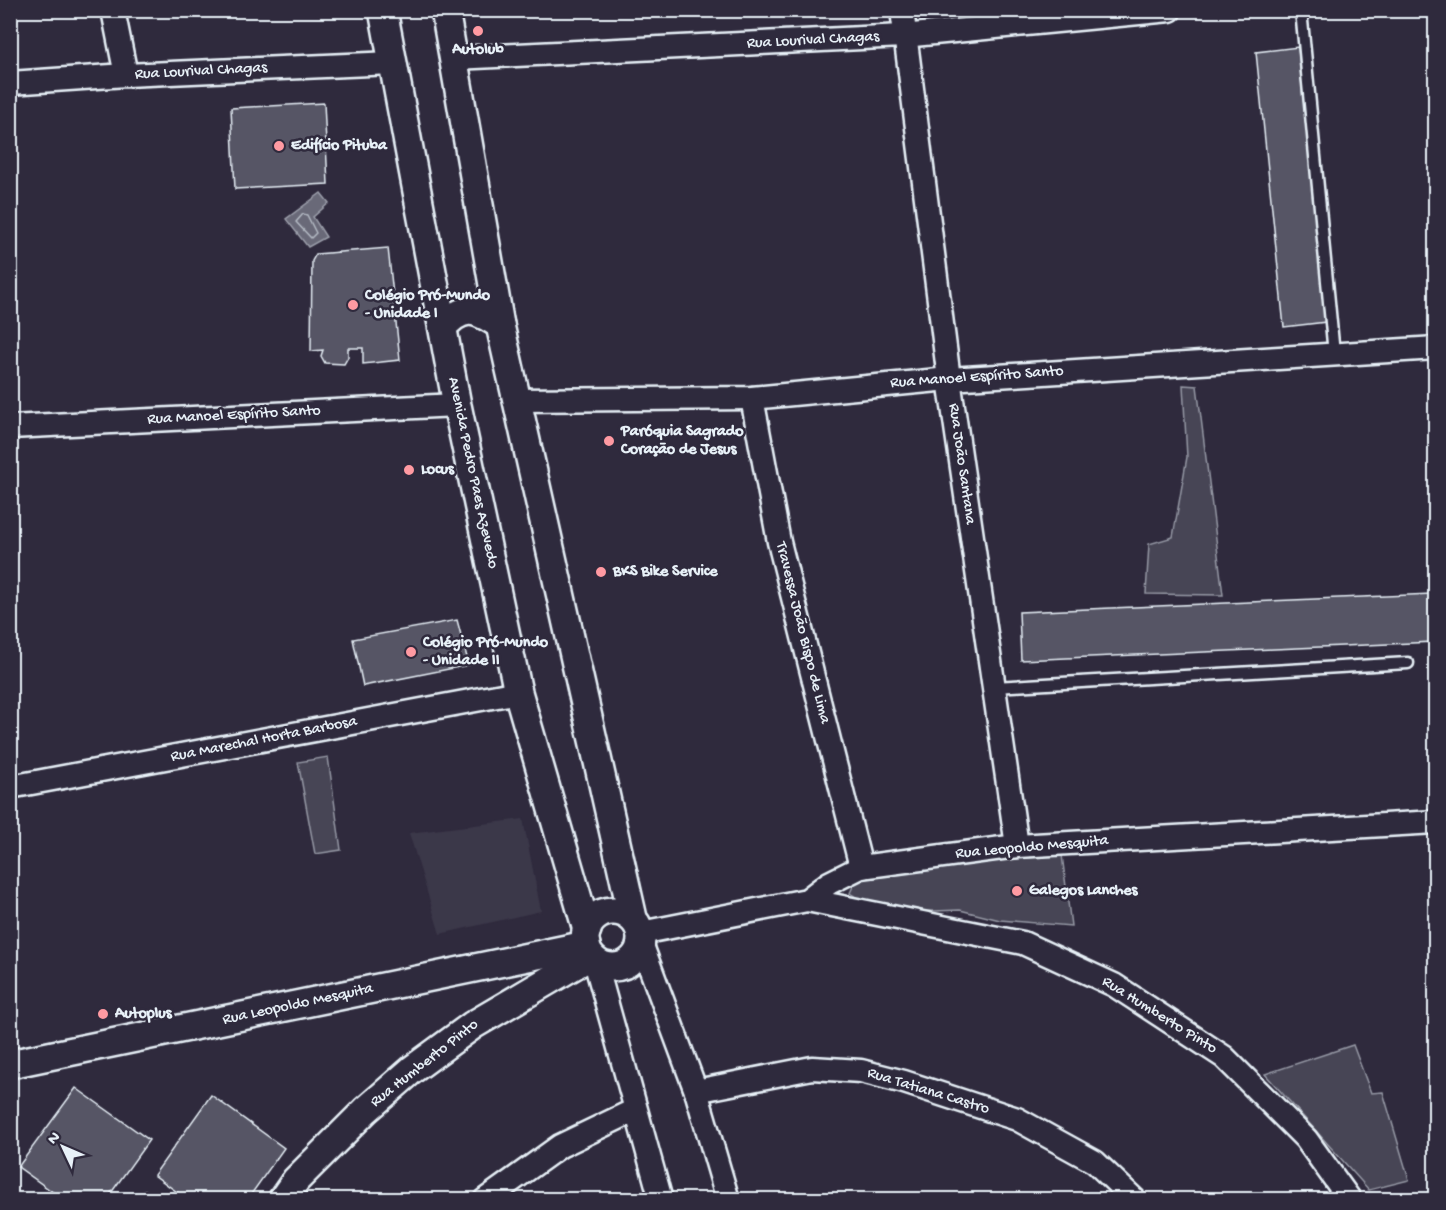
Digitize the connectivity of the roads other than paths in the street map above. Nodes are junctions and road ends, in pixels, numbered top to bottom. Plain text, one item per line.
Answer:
1 (113, 10) edge
2 (383, 10) edge
3 (445, 10) edge
4 (902, 10) edge
5 (1170, 10) edge
6 (1301, 10) edge
7 (903, 36) junction
8 (455, 58) junction
9 (392, 63) junction
10 (126, 75) junction
11 (10, 83) edge
12 (500, 325) junction
13 (443, 327) junction
14 (1436, 348) edge
15 (1334, 354) junction
16 (949, 379) junction
17 (752, 398) junction
18 (518, 400) junction
19 (458, 405) junction
20 (10, 427) edge
21 (1408, 663) dead end
22 (994, 687) junction
23 (518, 692) junction
24 (10, 787) edge
25 (1436, 822) edge
26 (1017, 846) junction
27 (861, 867) junction
28 (807, 900) junction
29 (638, 932) junction
30 (589, 948) junction
31 (10, 1064) edge
32 (696, 1091) junction
33 (635, 1110) junction
34 (282, 1200) edge
35 (485, 1200) edge
36 (661, 1200) edge
37 (728, 1200) edge
38 (1135, 1200) edge
39 (1350, 1200) edge

1 - 10 street
2 - 9 street, Avenida Pedro Paes Azevedo
3 - 8 street
4 - 7 street, Rua João Santana
5 - 7 street, Rua Lourival Chagas
6 - 15 lane
7 - 8 street, Rua Lourival Chagas
7 - 16 street, Rua João Santana
8 - 12 street
9 - 10 street, Rua Lourival Chagas
9 - 13 street, Avenida Pedro Paes Azevedo
10 - 11 street, Rua Lourival Chagas
12 - 13 street
12 - 18 street
13 - 19 street, Avenida Pedro Paes Azevedo
14 - 15 street, Rua Manoel Espírito Santo
15 - 16 street, Rua Manoel Espírito Santo
16 - 17 street, Rua Manoel Espírito Santo
16 - 22 street, Rua João Santana
17 - 18 street, Rua Manoel Espírito Santo
17 - 27 street, Travessa João Bispo de Lima
18 - 29 street
19 - 20 street, Rua Manoel Espírito Santo
19 - 23 street, Avenida Pedro Paes Azevedo
21 - 22 lane
22 - 26 street, Rua João Santana
23 - 24 street, Rua Marechal Horta Barbosa
23 - 30 street, Avenida Pedro Paes Azevedo
25 - 26 street, Rua Leopoldo Mesquita
26 - 27 street, Rua Leopoldo Mesquita
27 - 28 street, Rua Leopoldo Mesquita
28 - 29 street, Rua Leopoldo Mesquita
28 - 39 street, Rua Humberto Pinto
29 - 30 street
29 - 30 street
29 - 32 street
30 - 31 street, Rua Leopoldo Mesquita
30 - 33 street
30 - 34 street, Rua Humberto Pinto
32 - 37 street
32 - 38 street, Rua Tatiana Castro
33 - 35 street
33 - 36 street

